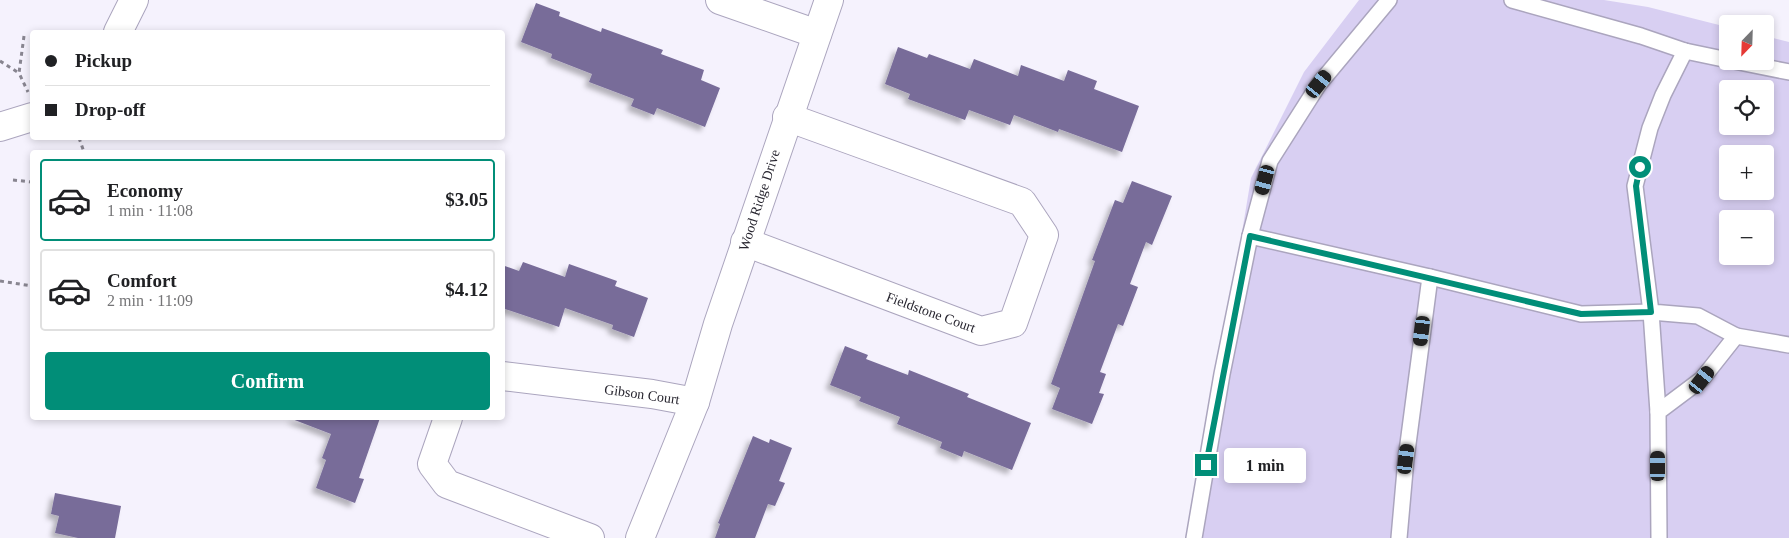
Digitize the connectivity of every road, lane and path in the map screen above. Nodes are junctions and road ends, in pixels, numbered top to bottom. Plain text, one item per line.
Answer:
1 (134, 0) edge
2 (720, 0) edge
3 (829, 0) edge
4 (1389, 0) edge
5 (1512, 0) edge
6 (119, 30) edge
7 (817, 34) junction
8 (24, 36) dead end
9 (1684, 51) junction
10 (1719, 58) edge
11 (0, 61) edge
12 (1774, 69) edge
13 (19, 72) junction
14 (1789, 72) edge
15 (30, 103) edge
16 (30, 107) edge
17 (787, 117) junction
18 (0, 127) edge
19 (13, 180) dead end
20 (30, 182) edge
21 (1250, 236) junction
22 (745, 242) junction
23 (1430, 277) junction
24 (0, 281) edge
25 (30, 286) edge
26 (1651, 312) junction
27 (1736, 336) junction
28 (1789, 345) edge
29 (505, 376) edge
30 (695, 402) junction
31 (1658, 412) junction
32 (447, 420) edge
33 (590, 538) edge
34 (640, 538) edge
35 (1194, 538) edge
36 (1399, 538) edge
37 (1659, 538) edge

1 - 6 street
2 - 7 street
3 - 7 street, Wood Ridge Drive
4 - 21 lane
5 - 9 lane
7 - 17 street, Wood Ridge Drive
8 - 13 path
9 - 10 lane
9 - 26 lane
11 - 13 path
12 - 14 lane
13 - 15 path
16 - 18 street
17 - 22 street, Wood Ridge Drive
17 - 22 street, Fieldstone Court
19 - 20 path
21 - 23 lane
21 - 35 lane
22 - 30 street, Wood Ridge Drive
23 - 26 lane
23 - 36 lane
24 - 25 path
26 - 27 lane
26 - 31 lane
27 - 28 lane
27 - 31 lane
29 - 30 street, Gibson Court
30 - 34 street, Gibson Court
31 - 37 lane
32 - 33 street

